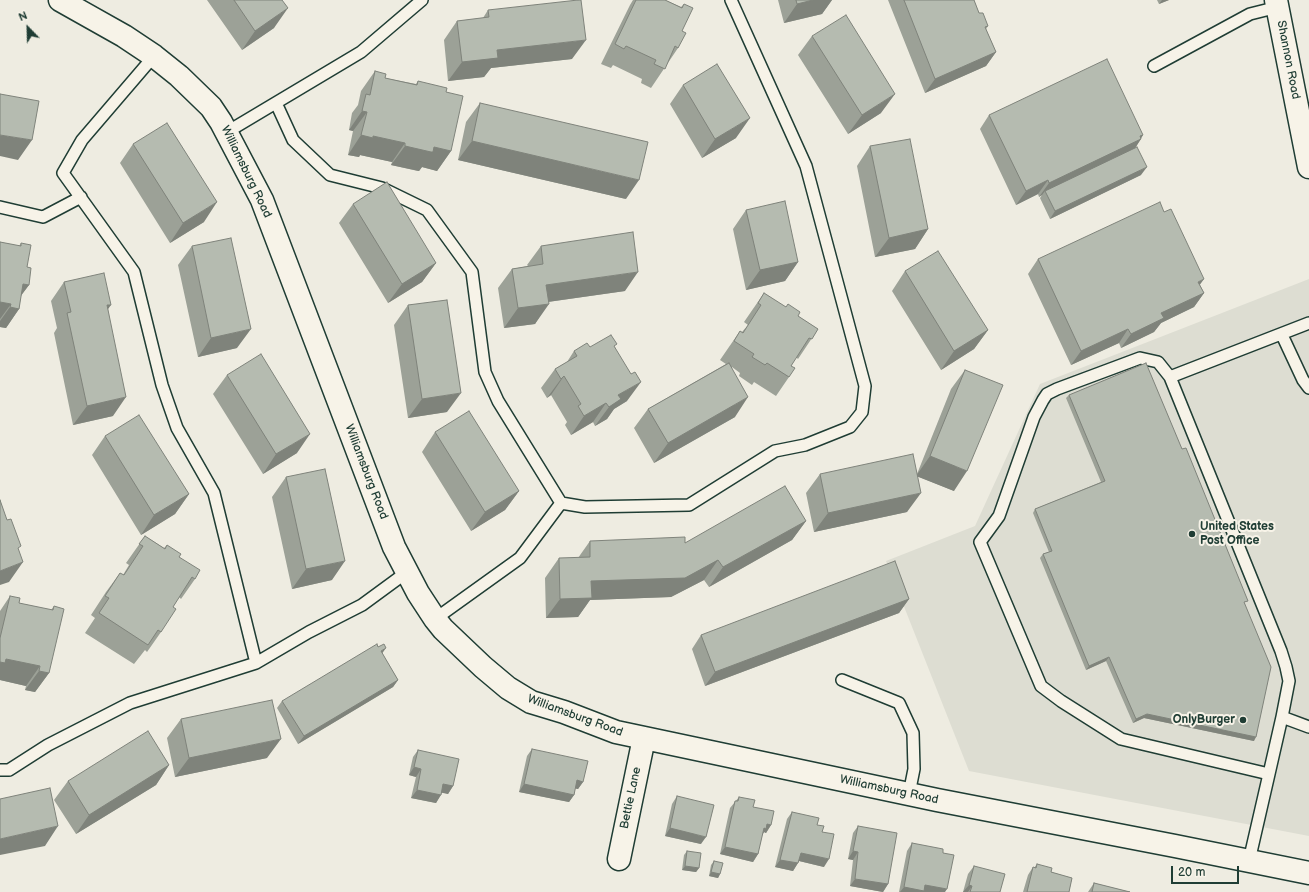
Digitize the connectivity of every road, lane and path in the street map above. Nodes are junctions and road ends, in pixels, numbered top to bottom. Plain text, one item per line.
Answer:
1 (60, 0) edge
2 (422, 0) edge
3 (731, 0) edge
4 (1277, 4) edge
5 (154, 56) junction
6 (1154, 66) dead end
7 (276, 103) junction
8 (227, 132) junction
9 (1309, 167) edge
10 (81, 197) junction
11 (0, 207) edge
12 (1309, 323) edge
13 (1282, 335) junction
14 (1170, 377) junction
15 (1309, 388) edge
16 (561, 503) junction
17 (407, 572) junction
18 (435, 619) junction
19 (256, 663) junction
20 (842, 680) dead end
21 (1282, 717) junction
22 (1309, 727) edge
23 (644, 738) junction
24 (0, 770) edge
25 (1269, 774) junction
26 (910, 794) junction
27 (618, 859) dead end
28 (1249, 861) junction
29 (1309, 873) edge

1 - 5 street, Williamsburg Road
2 - 7 lane
3 - 16 lane
4 - 6 lane
4 - 9 street, Shannon Road
5 - 8 street, Williamsburg Road
5 - 10 lane
7 - 8 lane
7 - 16 lane
8 - 17 street, Williamsburg Road
10 - 11 lane
10 - 19 lane
12 - 13 lane
13 - 14 lane
13 - 15 lane
14 - 21 lane
14 - 25 lane
16 - 18 lane
17 - 18 street, Williamsburg Road
17 - 19 lane
18 - 23 street, Williamsburg Road
19 - 24 lane
20 - 26 lane
21 - 22 lane
21 - 25 lane
23 - 26 street, Williamsburg Road
23 - 27 street, Bettie Lane
25 - 28 lane
26 - 28 street, Williamsburg Road
28 - 29 street, Williamsburg Road

